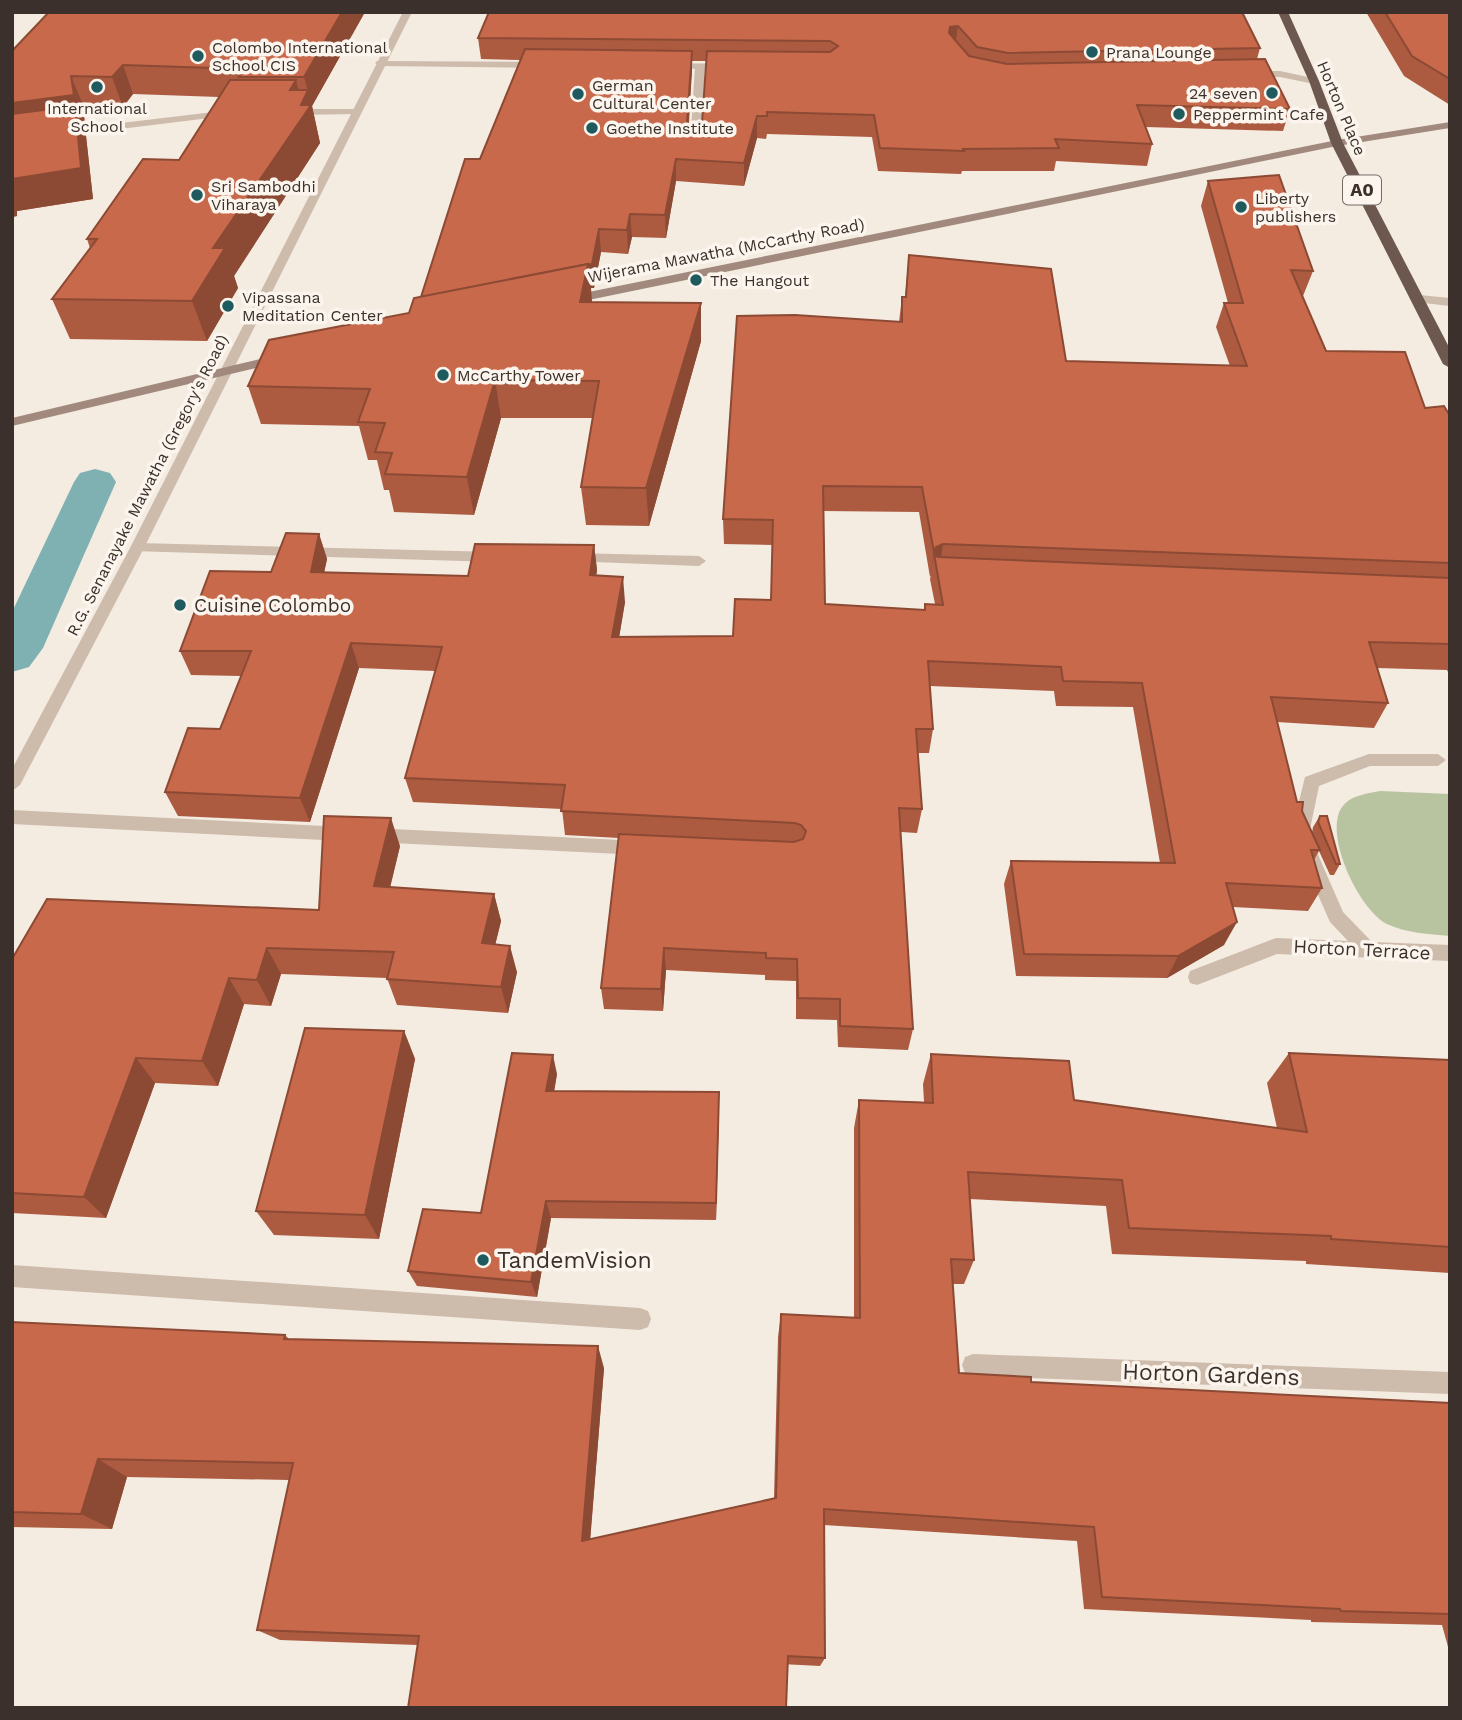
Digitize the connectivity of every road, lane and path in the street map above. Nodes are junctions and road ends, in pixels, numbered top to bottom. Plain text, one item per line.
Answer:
1 (408, 12) edge
2 (1283, 12) edge
3 (380, 63) junction
4 (547, 65) edge
5 (659, 66) edge
6 (701, 67) junction
7 (739, 67) edge
8 (1240, 75) edge
9 (1314, 81) junction
10 (237, 112) edge
11 (276, 112) edge
12 (356, 112) junction
13 (1450, 125) edge
14 (52, 135) edge
15 (1337, 143) junction
16 (695, 145) edge
17 (1419, 299) junction
18 (1450, 302) edge
19 (551, 303) edge
20 (293, 355) edge
21 (1450, 364) edge
22 (225, 369) junction
23 (12, 422) edge
24 (137, 548) junction
25 (507, 557) edge
26 (562, 558) edge
27 (699, 561) dead end
28 (1438, 760) dead end
29 (12, 785) edge
30 (12, 817) edge
31 (654, 849) edge
32 (1366, 948) junction
33 (1450, 953) edge
34 (1197, 977) dead end
35 (12, 1276) edge
36 (640, 1319) dead end
37 (973, 1365) dead end
38 (1450, 1383) edge

1 - 3 street, R.G. Senanayake Mawatha (Gregory's Road)
2 - 9 highway, Horton Place / A0
3 - 4 street
3 - 12 street, R.G. Senanayake Mawatha (Gregory's Road)
5 - 6 street
6 - 7 street
6 - 16 street
8 - 9 street
9 - 15 highway, Horton Place / A0
10 - 14 street
11 - 12 street
12 - 22 street, R.G. Senanayake Mawatha (Gregory's Road)
13 - 15 main road, Wijerama Mawatha (McCarthy Road)
15 - 17 highway, Horton Place / A0
15 - 19 main road, Wijerama Mawatha (McCarthy Road)
17 - 18 street
17 - 21 highway, Horton Place / A0
20 - 22 main road
22 - 23 main road
22 - 24 street, R.G. Senanayake Mawatha (Gregory's Road)
24 - 25 street
24 - 29 street, R.G. Senanayake Mawatha (Gregory's Road)
26 - 27 street
28 - 32 street
30 - 31 street
32 - 33 street, Horton Terrace
32 - 34 street, Horton Terrace
35 - 36 street
37 - 38 street, Horton Gardens

